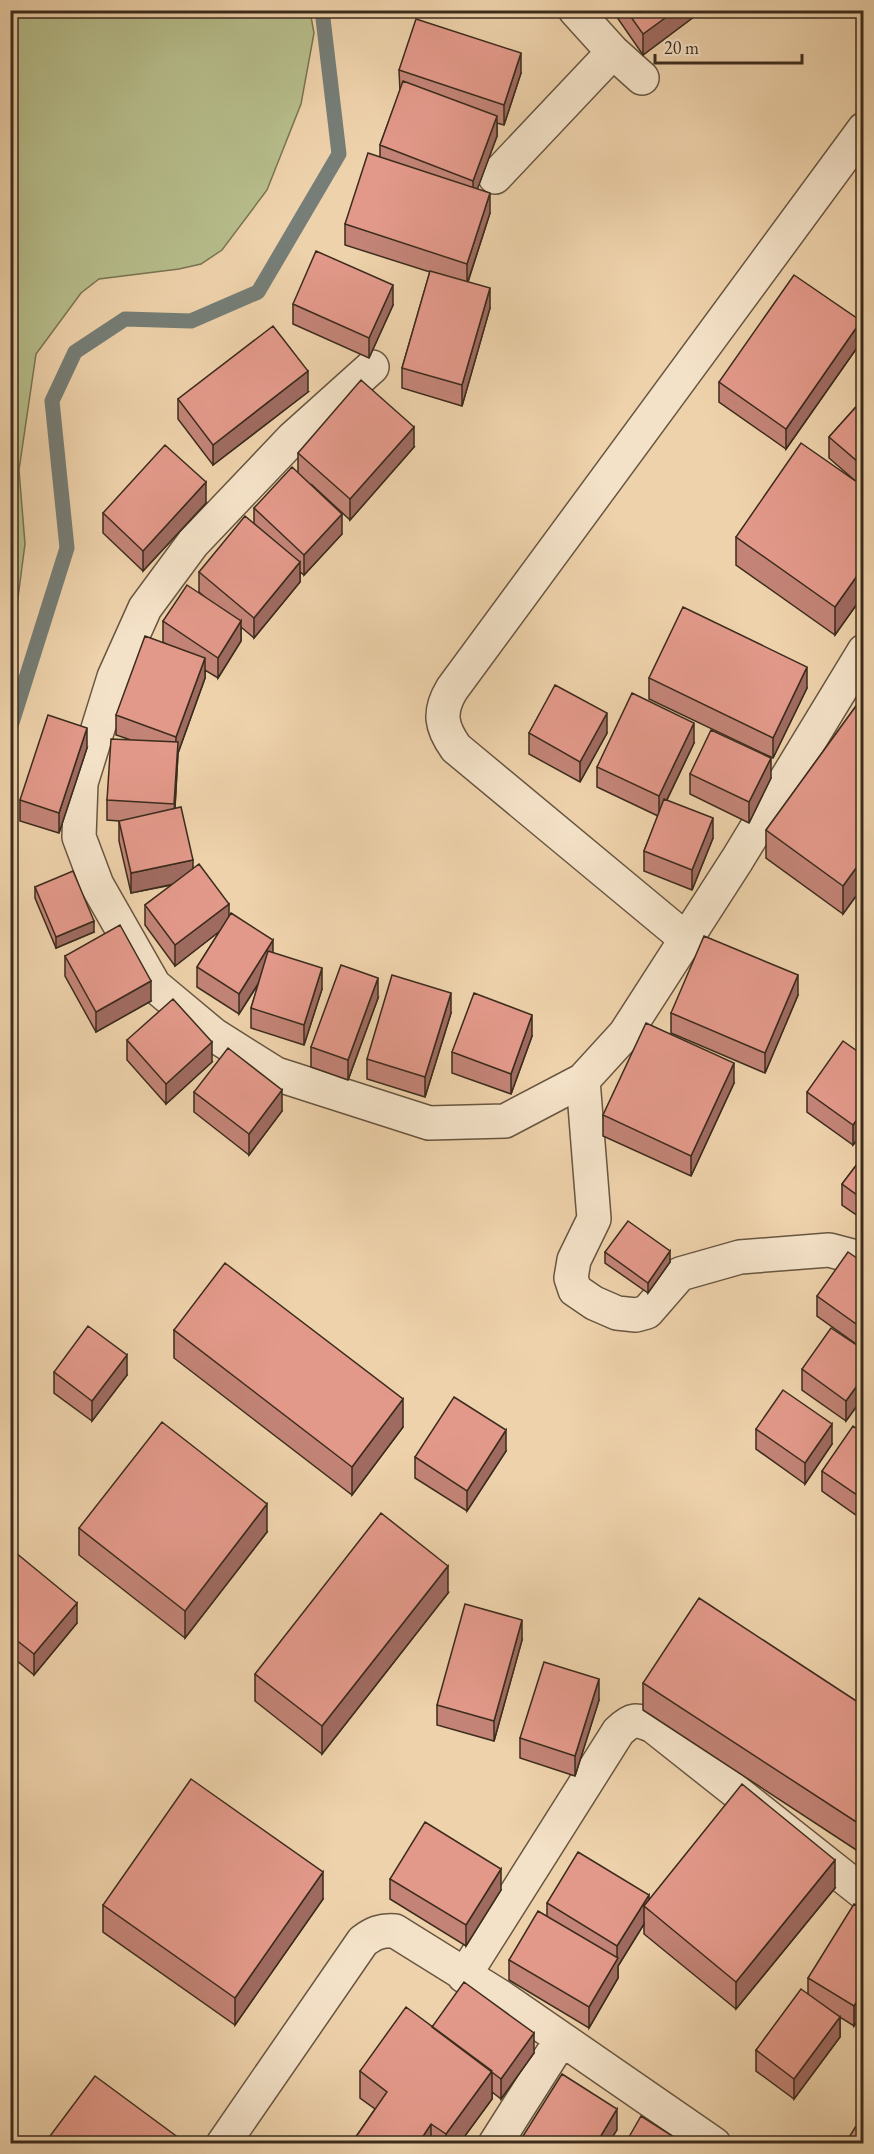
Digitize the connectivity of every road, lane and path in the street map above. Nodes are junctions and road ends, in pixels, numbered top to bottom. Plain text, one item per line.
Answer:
1 (575, 10) edge
2 (613, 52) junction
3 (642, 78) dead end
4 (864, 129) edge
5 (495, 177) dead end
6 (372, 367) dead end
7 (864, 651) edge
8 (686, 939) junction
9 (584, 1080) junction
10 (864, 1265) edge
11 (864, 1893) edge
12 (464, 1976) junction
13 (561, 2040) junction
14 (223, 2144) edge
15 (495, 2144) edge
16 (714, 2144) edge

1 - 2 street
2 - 3 street
2 - 5 street
4 - 8 street
6 - 9 street
7 - 8 street
8 - 9 street
9 - 10 street
11 - 12 street
12 - 13 street
12 - 14 street
13 - 15 street
13 - 16 street

